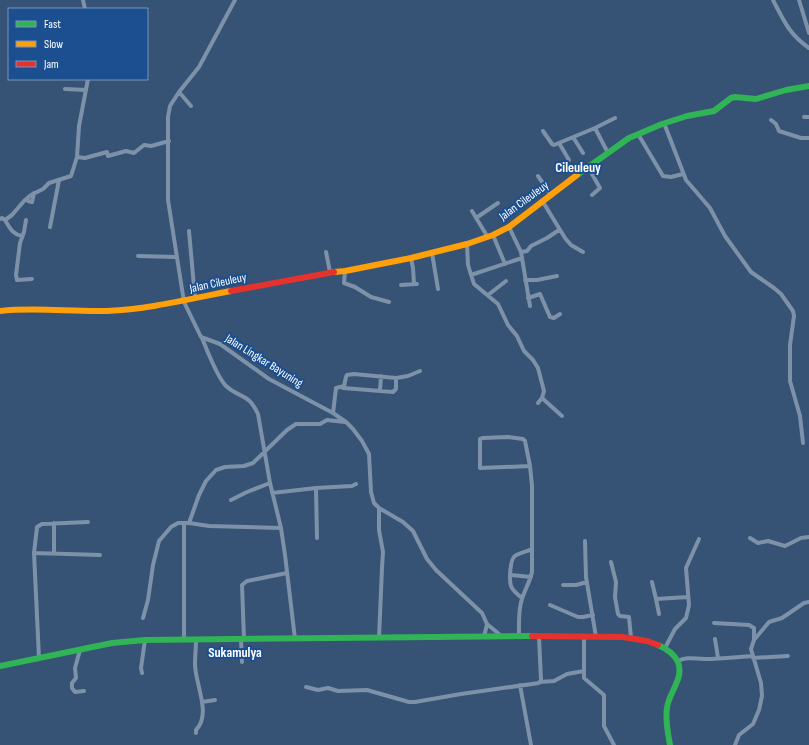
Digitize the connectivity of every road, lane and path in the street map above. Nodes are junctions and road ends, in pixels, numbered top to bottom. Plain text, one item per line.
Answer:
1 (235, 0) edge
2 (773, 0) edge
3 (799, 0) edge
4 (809, 33) edge
5 (809, 48) edge
6 (88, 80) edge
7 (809, 86) edge
8 (65, 88) dead end
9 (86, 90) junction
10 (178, 94) junction
11 (191, 106) dead end
12 (804, 117) dead end
13 (809, 117) edge
14 (615, 118) dead end
15 (771, 120) dead end
16 (664, 123) junction
17 (595, 128) junction
18 (543, 130) dead end
19 (638, 134) junction
20 (573, 137) junction
21 (809, 138) edge
22 (169, 141) junction
23 (559, 143) junction
24 (583, 153) dead end
25 (608, 153) junction
26 (77, 156) junction
27 (569, 160) dead end
28 (588, 167) junction
29 (683, 174) junction
30 (538, 176) dead end
31 (59, 180) junction
32 (35, 193) junction
33 (551, 195) junction
34 (592, 195) dead end
35 (28, 201) dead end
36 (543, 202) junction
37 (498, 203) dead end
38 (472, 211) dead end
39 (476, 218) junction
40 (2, 220) edge
41 (26, 220) dead end
42 (50, 226) dead end
43 (509, 227) junction
44 (559, 230) junction
45 (189, 231) dead end
46 (490, 235) junction
47 (22, 236) junction
48 (467, 244) junction
49 (326, 252) dead end
50 (521, 252) junction
51 (583, 252) dead end
52 (432, 253) junction
53 (138, 256) dead end
54 (176, 257) junction
55 (411, 258) junction
56 (522, 258) junction
57 (505, 264) junction
58 (345, 271) junction
59 (330, 272) junction
60 (471, 274) junction
61 (557, 276) dead end
62 (32, 279) dead end
63 (525, 280) junction
64 (506, 281) dead end
65 (402, 285) dead end
66 (438, 289) dead end
67 (488, 295) junction
68 (196, 298) junction
69 (528, 298) junction
70 (184, 302) junction
71 (389, 302) dead end
72 (530, 306) dead end
73 (0, 311) edge
74 (560, 314) dead end
75 (201, 337) junction
76 (420, 371) dead end
77 (381, 376) junction
78 (396, 378) junction
79 (343, 388) junction
80 (380, 391) junction
81 (542, 398) junction
82 (538, 403) dead end
83 (334, 413) junction
84 (562, 416) dead end
85 (346, 422) junction
86 (803, 443) dead end
87 (264, 452) junction
88 (530, 466) junction
89 (270, 483) junction
90 (356, 484) dead end
91 (316, 488) junction
92 (272, 493) junction
93 (231, 500) dead end
94 (379, 508) junction
95 (88, 522) dead end
96 (54, 523) junction
97 (184, 523) junction
98 (189, 523) junction
99 (280, 528) junction
100 (809, 537) edge
101 (317, 538) dead end
102 (750, 538) dead end
103 (699, 539) dead end
104 (585, 541) dead end
105 (532, 549) junction
106 (34, 554) junction
107 (54, 554) junction
108 (100, 555) dead end
109 (611, 562) dead end
110 (287, 573) junction
111 (511, 575) junction
112 (531, 576) junction
113 (587, 582) junction
114 (652, 582) dead end
115 (563, 585) dead end
116 (688, 597) junction
117 (522, 598) junction
118 (656, 599) junction
119 (809, 602) edge
120 (550, 605) dead end
121 (659, 614) dead end
122 (593, 615) junction
123 (143, 618) dead end
124 (714, 623) dead end
125 (488, 624) junction
126 (502, 636) junction
127 (484, 637) junction
128 (519, 637) junction
129 (539, 637) junction
130 (584, 637) junction
131 (596, 637) junction
132 (379, 638) junction
133 (632, 638) junction
134 (184, 639) junction
135 (196, 639) junction
136 (243, 639) junction
137 (295, 639) junction
138 (715, 639) dead end
139 (145, 640) junction
140 (754, 640) junction
141 (665, 648) junction
142 (80, 649) junction
143 (788, 656) dead end
144 (753, 657) junction
145 (39, 658) junction
146 (718, 658) junction
147 (678, 661) junction
148 (242, 662) dead end
149 (0, 666) edge
150 (142, 672) dead end
151 (584, 672) junction
152 (540, 682) junction
153 (520, 685) junction
154 (306, 687) dead end
155 (84, 691) dead end
156 (215, 700) dead end
157 (202, 702) junction
158 (196, 733) dead end
159 (531, 745) edge
160 (614, 745) edge
161 (670, 745) edge
162 (735, 745) edge

1 - 10 street
2 - 5 street
3 - 4 street
6 - 9 street
7 - 16 main road, Jalan Cileuleuy
8 - 9 street
9 - 26 street
10 - 11 street
10 - 22 street
12 - 13 street
14 - 17 street
15 - 21 street
16 - 19 main road, Jalan Cileuleuy
16 - 29 street
17 - 20 street
17 - 25 street
18 - 23 street
19 - 25 main road, Jalan Cileuleuy
19 - 29 street
20 - 23 street
20 - 24 street
22 - 26 street
22 - 54 street
23 - 27 street
25 - 28 main road, Jalan Cileuleuy
26 - 31 street
28 - 33 main road, Jalan Cileuleuy
28 - 34 street
29 - 86 street
30 - 33 street
31 - 32 street
31 - 42 street
32 - 35 street
32 - 40 street
33 - 36 main road, Jalan Cileuleuy
36 - 43 main road, Jalan Cileuleuy
36 - 44 street
37 - 39 street
38 - 39 street
39 - 46 street
40 - 47 street
41 - 47 street
43 - 46 main road, Jalan Cileuleuy
43 - 50 street
44 - 50 street
44 - 51 street
45 - 68 street
46 - 48 main road, Jalan Cileuleuy
46 - 57 street
47 - 62 street
48 - 52 main road, Jalan Cileuleuy
48 - 60 street
49 - 59 street
50 - 56 street
52 - 55 main road, Jalan Cileuleuy
52 - 66 street
53 - 54 street
54 - 70 street
55 - 58 main road, Jalan Cileuleuy
55 - 65 street
56 - 57 street
56 - 63 street
57 - 60 street
58 - 59 main road, Jalan Cileuleuy
58 - 71 street
59 - 68 main road, Jalan Cileuleuy
60 - 67 street
61 - 63 street
63 - 69 street
64 - 67 street
67 - 81 street
68 - 70 main road, Jalan Cileuleuy
69 - 72 street
69 - 74 street
70 - 73 main road, Jalan Cileuleuy
70 - 75 street
75 - 83 street, Jalan Lingkar Bayuning
75 - 87 street
76 - 78 street
77 - 78 street
77 - 79 street
77 - 80 street
78 - 80 street
79 - 80 street
79 - 83 street
81 - 82 street
81 - 84 street
83 - 85 street, Jalan Lingkar Bayuning
85 - 87 street
85 - 94 street, Jalan Lingkar Bayuning
87 - 89 street
87 - 98 street
88 - 88 street
88 - 105 street
89 - 92 street
89 - 93 street
90 - 91 street
91 - 92 street
91 - 101 street
92 - 99 street
94 - 125 street
94 - 132 street
95 - 96 street
96 - 106 street
96 - 107 street
97 - 98 street
97 - 123 street
97 - 134 street
98 - 99 street
99 - 110 street
100 - 102 street
103 - 116 street
104 - 113 street
105 - 111 street
105 - 112 street
106 - 107 street
106 - 145 street
107 - 108 street
109 - 133 street
110 - 136 street
110 - 137 street
111 - 112 street
111 - 117 street
112 - 117 street
113 - 115 street
113 - 122 street
114 - 118 street
116 - 118 street
116 - 141 street
117 - 128 street
118 - 121 street
119 - 140 street
120 - 122 street
122 - 131 street
124 - 140 street
125 - 126 street
125 - 127 street
126 - 127 main road
126 - 128 main road
127 - 132 main road
128 - 129 main road
129 - 130 main road
129 - 152 street
130 - 131 main road
130 - 151 street
131 - 133 main road
132 - 137 main road
133 - 141 main road
134 - 135 main road
134 - 139 main road
135 - 136 main road
135 - 157 street
136 - 137 main road
136 - 148 street
138 - 146 street
139 - 142 main road
139 - 150 street
140 - 144 street
141 - 147 main road
142 - 145 main road
142 - 155 street
143 - 144 street
144 - 146 street
144 - 162 street
145 - 149 main road
146 - 147 street
147 - 161 main road
151 - 152 street
151 - 160 street
152 - 153 street
153 - 154 street
153 - 159 street
156 - 157 street
157 - 158 street

